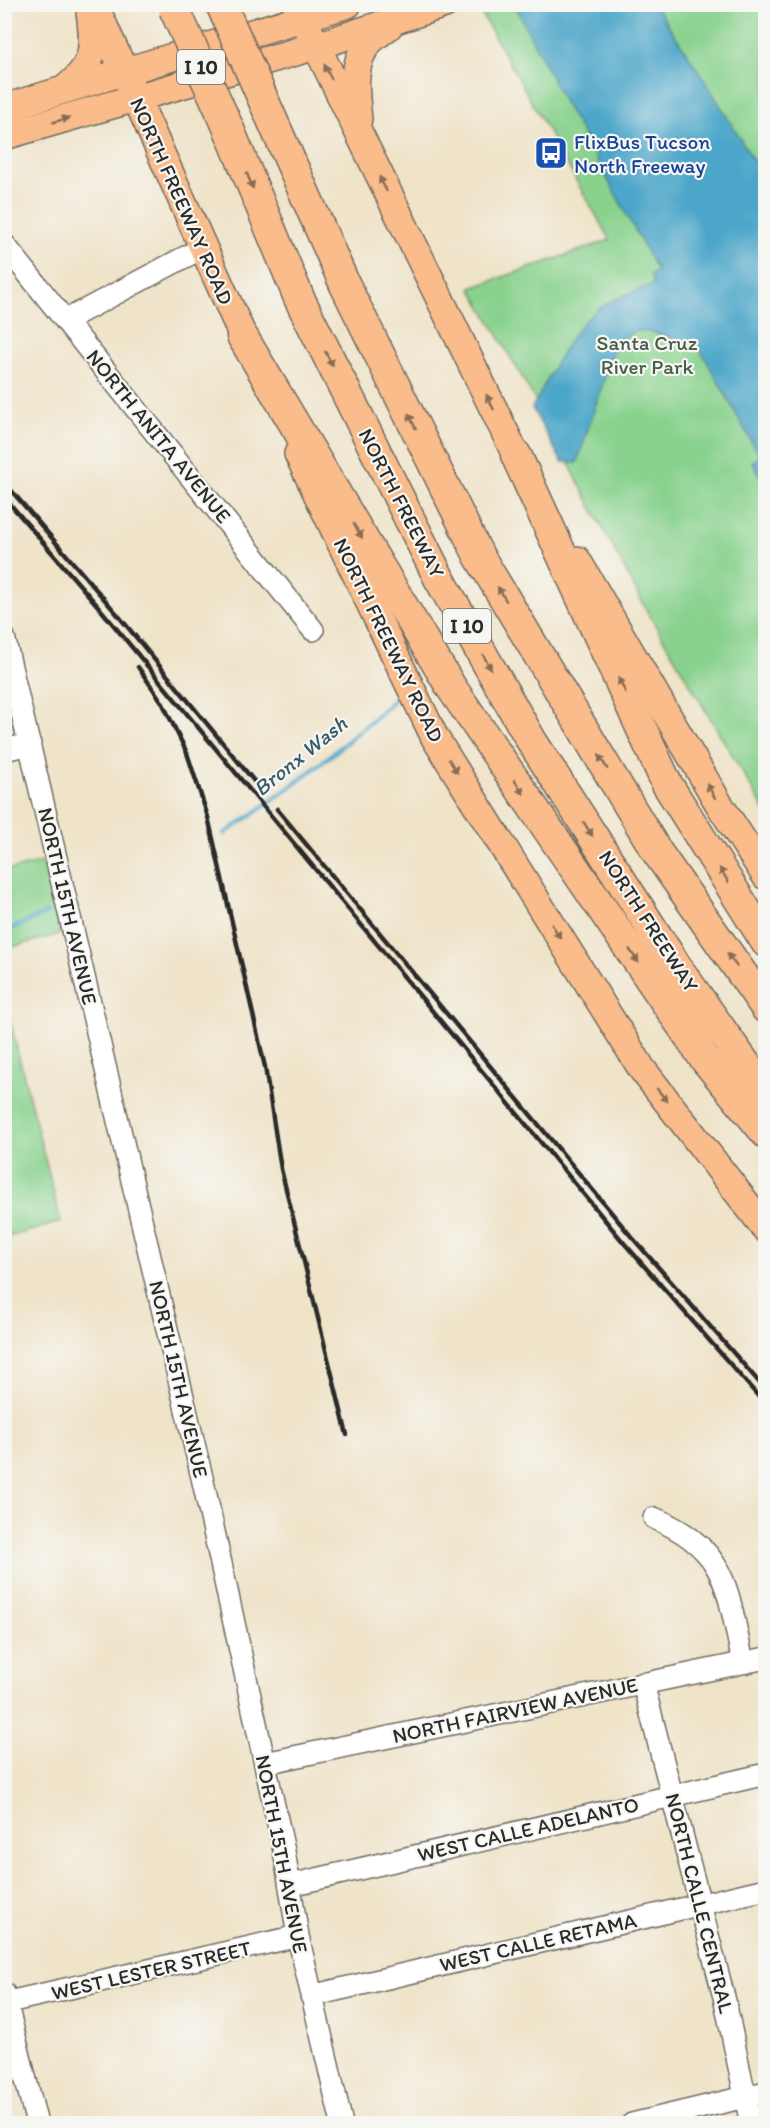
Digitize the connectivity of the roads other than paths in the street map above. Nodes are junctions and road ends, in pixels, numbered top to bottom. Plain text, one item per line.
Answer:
1 (89, 4) edge
2 (94, 4) edge
3 (221, 4) edge
4 (348, 4) edge
5 (445, 4) edge
6 (173, 6) edge
7 (299, 11) edge
8 (394, 21) junction
9 (316, 46) junction
10 (125, 71) junction
11 (62, 91) junction
12 (136, 98) junction
13 (11, 104) edge
14 (33, 128) junction
15 (360, 135) junction
16 (4, 136) edge
17 (4, 151) edge
18 (4, 244) edge
19 (202, 248) junction
20 (66, 320) junction
21 (242, 336) junction
22 (516, 455) junction
23 (313, 630) dead end
24 (4, 637) edge
25 (30, 744) junction
26 (4, 750) edge
27 (765, 876) edge
28 (765, 942) edge
29 (765, 1008) edge
30 (765, 1093) edge
31 (765, 1133) edge
32 (765, 1229) edge
33 (654, 1518) dead end
34 (765, 1658) edge
35 (743, 1662) junction
36 (643, 1683) junction
37 (265, 1763) junction
38 (765, 1774) edge
39 (673, 1794) junction
40 (291, 1885) junction
41 (765, 1889) edge
42 (700, 1904) junction
43 (298, 1936) junction
44 (311, 1996) junction
45 (5, 1999) edge
46 (765, 2092) edge
47 (745, 2097) junction
48 (37, 2124) edge
49 (342, 2124) edge
50 (632, 2124) edge
51 (751, 2124) edge

1 - 11 main road
2 - 10 main road, NORTH FREEWAY ROAD
29 -> 3 highway, I 10, bridge
4 - 7 main road
5 - 8 main road
6 -> 30 highway, NORTH FREEWAY / I 10, bridge
7 - 9 main road
7 - 10 main road
8 - 9 main road
8 - 15 main road
9 - 12 main road
15 -> 9 main road
10 - 11 main road
10 - 12 main road, NORTH FREEWAY ROAD
11 - 13 main road
14 -> 12 main road
12 - 19 main road, NORTH FREEWAY ROAD
14 - 16 main road
14 - 17 street
22 -> 15 main road
18 - 20 street, NORTH ANITA AVENUE
19 - 20 street
19 - 21 main road, NORTH FREEWAY ROAD
20 - 23 street, NORTH ANITA AVENUE
21 -> 31 highway
21 -> 32 main road, NORTH FREEWAY ROAD
27 -> 22 main road
28 -> 22 highway
24 - 25 street, NORTH 15TH AVENUE
25 - 26 street
25 - 37 street, NORTH 15TH AVENUE
33 - 35 street
34 - 35 street, NORTH FAIRVIEW AVENUE
35 - 36 street, NORTH FAIRVIEW AVENUE
36 - 37 street, NORTH FAIRVIEW AVENUE
36 - 39 street, NORTH CALLE CENTRAL
37 - 40 street, NORTH 15TH AVENUE
38 - 39 street, WEST CALLE ADELANTO
39 - 40 street, WEST CALLE ADELANTO
39 - 42 street, NORTH CALLE CENTRAL
40 - 43 street, NORTH 15TH AVENUE
41 - 42 street, WEST CALLE RETAMA
42 - 44 street, WEST CALLE RETAMA
42 - 47 street, NORTH CALLE CENTRAL
43 - 44 street, NORTH 15TH AVENUE
43 - 45 street, WEST LESTER STREET
44 - 49 street, NORTH 15TH AVENUE
45 - 48 street
46 - 47 street
47 - 50 street
47 - 51 street, NORTH CALLE CENTRAL

